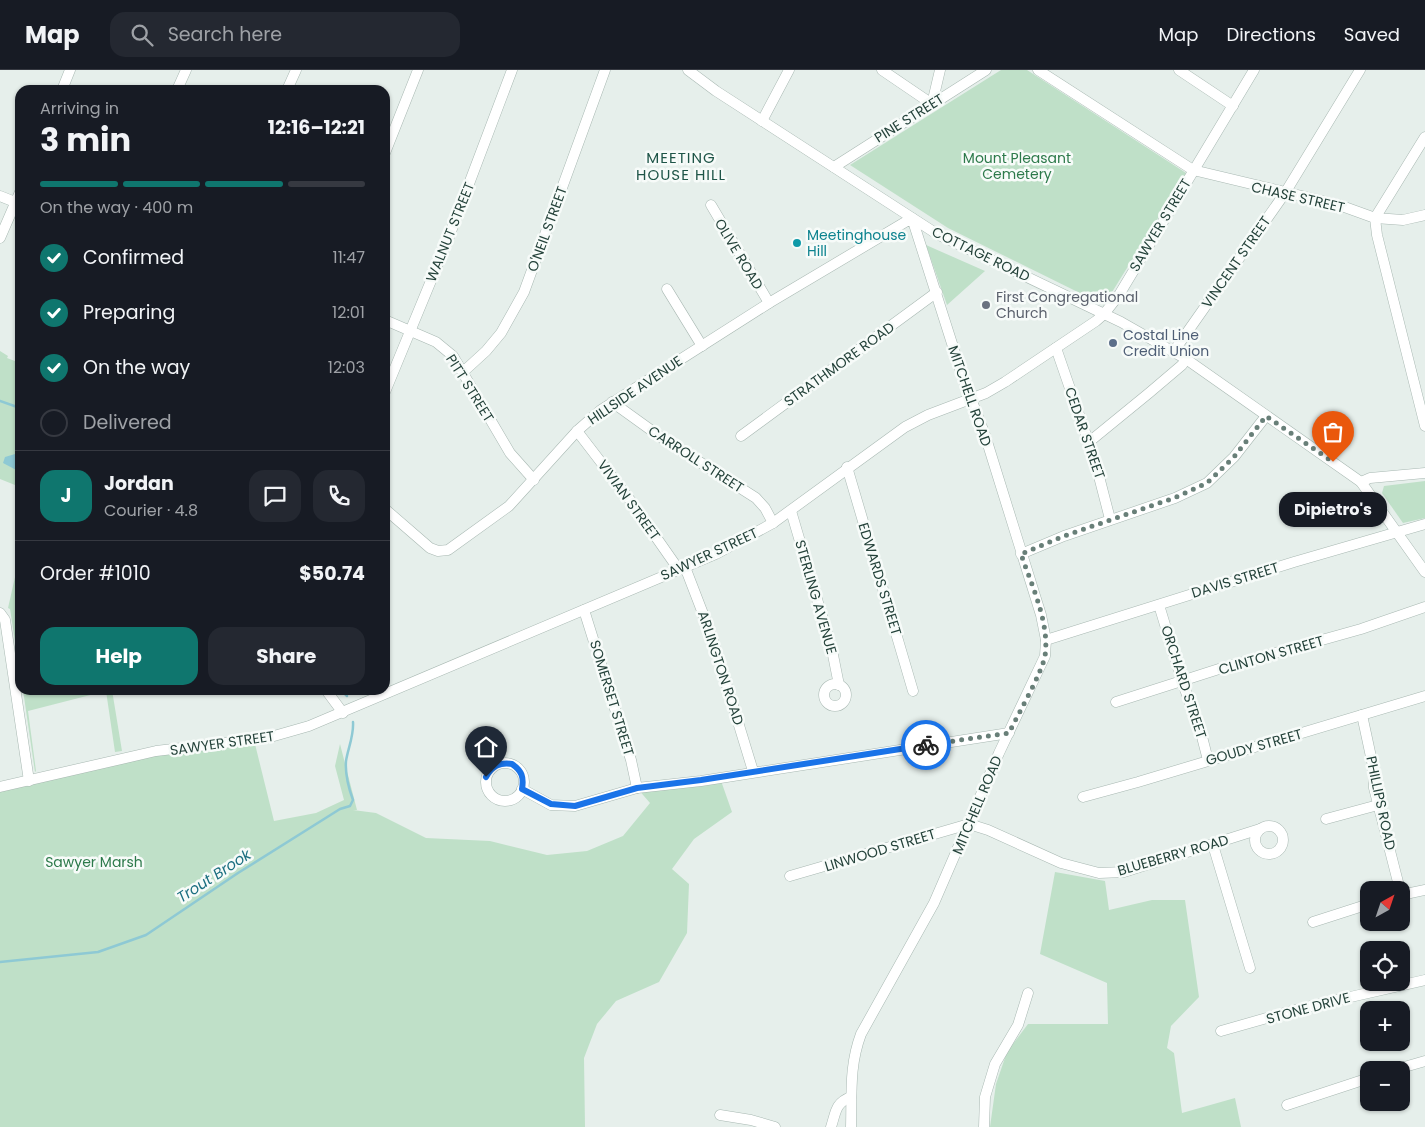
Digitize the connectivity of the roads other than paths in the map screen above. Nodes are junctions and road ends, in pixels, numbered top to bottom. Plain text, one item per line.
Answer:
1 (70, 70) edge
2 (186, 70) edge
3 (296, 70) edge
4 (418, 70) edge
5 (512, 70) edge
6 (605, 70) edge
7 (688, 70) edge
8 (790, 70) edge
9 (882, 70) edge
10 (940, 70) edge
11 (986, 70) edge
12 (1038, 70) edge
13 (1179, 70) edge
14 (1254, 70) edge
15 (1360, 70) edge
16 (64, 85) edge
17 (178, 85) edge
18 (289, 85) edge
19 (932, 104) junction
20 (1233, 106) junction
21 (762, 120) junction
22 (1425, 137) edge
23 (390, 140) edge
24 (834, 166) junction
25 (1194, 170) junction
26 (1285, 193) junction
27 (0, 196) edge
28 (15, 202) edge
29 (711, 205) dead end
30 (15, 209) edge
31 (1425, 215) edge
32 (912, 218) junction
33 (1375, 218) junction
34 (0, 238) edge
35 (667, 288) dead end
36 (937, 292) junction
37 (768, 303) junction
38 (1104, 314) junction
39 (390, 322) edge
40 (410, 330) junction
41 (702, 346) junction
42 (1056, 348) junction
43 (1174, 351) junction
44 (1186, 359) junction
45 (463, 372) junction
46 (390, 380) edge
47 (971, 399) junction
48 (612, 402) junction
49 (1266, 416) junction
50 (1425, 426) edge
51 (577, 432) junction
52 (741, 436) dead end
53 (1089, 442) junction
54 (847, 467) junction
55 (1425, 473) edge
56 (534, 480) junction
57 (1361, 482) junction
58 (791, 511) junction
59 (390, 513) edge
60 (1110, 519) junction
61 (773, 523) junction
62 (1425, 524) edge
63 (1397, 532) junction
64 (1021, 554) junction
65 (682, 568) junction
66 (1425, 572) edge
67 (1158, 604) junction
68 (1425, 607) edge
69 (584, 610) junction
70 (0, 613) edge
71 (1046, 640) junction
72 (1182, 681) junction
73 (839, 685) dead end
74 (15, 687) edge
75 (913, 691) dead end
76 (390, 693) edge
77 (16, 695) edge
78 (330, 695) edge
79 (385, 695) edge
80 (1425, 696) edge
81 (1116, 702) dead end
82 (343, 713) junction
83 (1362, 715) junction
84 (1009, 733) junction
85 (1208, 760) junction
86 (753, 771) junction
87 (29, 781) junction
88 (0, 787) edge
89 (637, 788) junction
90 (522, 789) dead end
91 (1083, 796) dead end
92 (1378, 805) junction
93 (1326, 819) dead end
94 (969, 824) junction
95 (1260, 829) junction
96 (1236, 837) junction
97 (1213, 845) junction
98 (1256, 847) junction
99 (790, 876) dead end
100 (1398, 881) edge
101 (1425, 890) edge
102 (1410, 893) edge
103 (1360, 907) edge
104 (1313, 922) dead end
105 (1250, 968) dead end
106 (1425, 980) edge
107 (1028, 993) dead end
108 (1221, 1031) dead end
109 (1425, 1061) edge
110 (1410, 1065) edge
111 (1360, 1081) edge
112 (851, 1097) junction
113 (1286, 1104) dead end
114 (720, 1115) dead end
115 (775, 1127) edge
116 (832, 1127) edge
117 (851, 1127) edge
118 (984, 1127) edge

1 - 16 street
2 - 17 street
3 - 18 street
4 - 23 street
5 - 40 street, WALNUT STREET
6 - 45 street, O'NEIL STREET
7 - 21 street, COTTAGE ROAD
8 - 21 street
9 - 19 street
10 - 19 street
11 - 19 street, PINE STREET
12 - 25 street, CHASE STREET
13 - 20 street
14 - 20 street, SAWYER STREET
15 - 26 street, VINCENT STREET
19 - 24 street, PINE STREET
20 - 25 street, SAWYER STREET
21 - 24 street, COTTAGE ROAD
22 - 33 street
24 - 32 street, COTTAGE ROAD
25 - 26 street, CHASE STREET
25 - 38 street, SAWYER STREET
26 - 33 street, CHASE STREET
26 - 43 street, VINCENT STREET
27 - 28 street
29 - 37 street, OLIVE ROAD
30 - 34 street
31 - 33 street, CHASE STREET
32 - 36 street, MITCHELL ROAD
32 - 37 street, HILLSIDE AVENUE
32 - 38 street, COTTAGE ROAD
33 - 50 street
35 - 41 street
36 - 47 street, MITCHELL ROAD
36 - 52 street, STRATHMORE ROAD
37 - 41 street, HILLSIDE AVENUE
38 - 42 street, SAWYER STREET
38 - 43 street, COTTAGE ROAD
39 - 40 street, PITT STREET
40 - 45 street, PITT STREET
40 - 46 street, WALNUT STREET
41 - 48 street, HILLSIDE AVENUE
42 - 47 street, SAWYER STREET
42 - 53 street, CEDAR STREET
43 - 44 street, COTTAGE ROAD
44 - 49 street, COTTAGE ROAD
44 - 53 street
45 - 56 street, PITT STREET
47 - 54 street, SAWYER STREET
47 - 64 street, MITCHELL ROAD
48 - 51 street, HILLSIDE AVENUE
48 - 61 street, CARROLL STREET
49 - 57 street, COTTAGE ROAD
49 - 60 street
51 - 56 street, HILLSIDE AVENUE
51 - 65 street, VIVIAN STREET
53 - 60 street, CEDAR STREET
54 - 58 street, SAWYER STREET
54 - 75 street, EDWARDS STREET
55 - 57 street
56 - 59 street, HILLSIDE AVENUE
57 - 63 street, COTTAGE ROAD
58 - 61 street, SAWYER STREET
58 - 73 street, STERLING AVENUE
60 - 64 street
61 - 65 street, SAWYER STREET
62 - 63 street, DAVIS STREET
63 - 66 street, COTTAGE ROAD
63 - 67 street, DAVIS STREET
64 - 71 street, MITCHELL ROAD
65 - 69 street, SAWYER STREET
65 - 86 street, ARLINGTON ROAD
67 - 71 street, DAVIS STREET
67 - 72 street, ORCHARD STREET
68 - 72 street, CLINTON STREET
69 - 76 street, SAWYER STREET
69 - 89 street, SOMERSET STREET
70 - 74 street
71 - 84 street, MITCHELL ROAD
72 - 81 street, CLINTON STREET
72 - 85 street, ORCHARD STREET
77 - 87 street
78 - 82 street
79 - 82 street, SAWYER STREET
80 - 83 street, GOUDY STREET
82 - 87 street, SAWYER STREET
83 - 85 street, GOUDY STREET
83 - 92 street, PHILLIPS ROAD
84 - 86 street
84 - 94 street, MITCHELL ROAD
85 - 91 street, GOUDY STREET
86 - 89 street
87 - 88 street, SAWYER STREET
89 - 90 street
92 - 93 street
92 - 100 street, PHILLIPS ROAD
94 - 97 street, BLUEBERRY ROAD
94 - 99 street, LINWOOD STREET
94 - 112 street, MITCHELL ROAD
95 - 96 street, BLUEBERRY ROAD
95 - 98 street
95 - 98 street, BLUEBERRY ROAD
96 - 97 street, BLUEBERRY ROAD
96 - 98 street, BLUEBERRY ROAD
97 - 105 street
101 - 102 street
103 - 104 street
106 - 108 street, STONE DRIVE
107 - 118 street
109 - 110 street
111 - 113 street
112 - 116 street
112 - 117 street, MITCHELL ROAD
114 - 115 street

